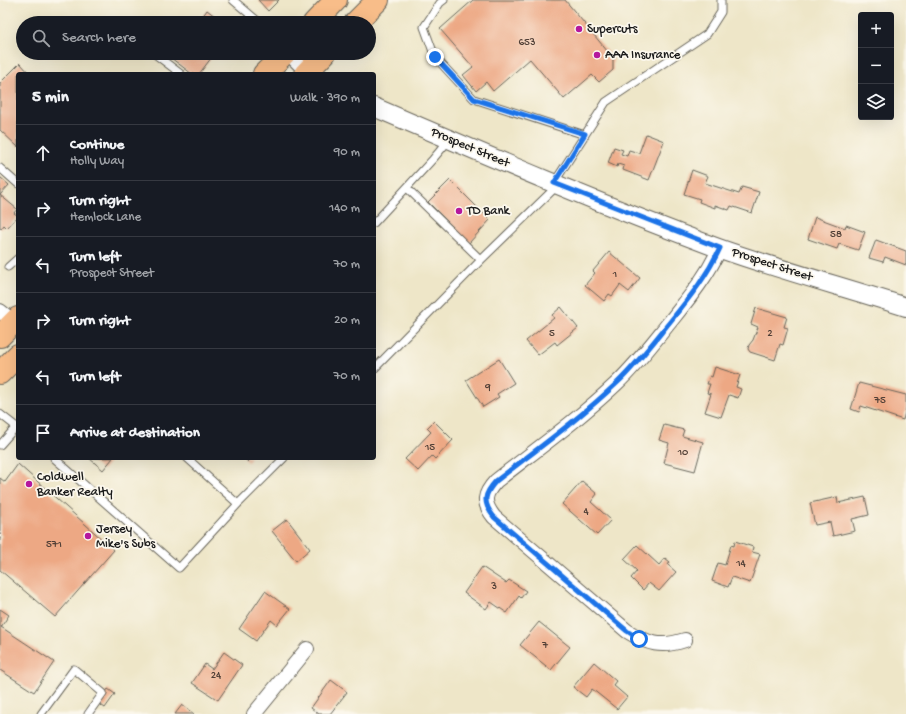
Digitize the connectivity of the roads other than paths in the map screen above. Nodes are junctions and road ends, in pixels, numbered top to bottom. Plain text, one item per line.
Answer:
1 (233, 0) edge
2 (336, 0) edge
3 (378, 0) edge
4 (444, 0) edge
5 (721, 0) edge
6 (252, 16) edge
7 (321, 16) edge
8 (362, 16) edge
9 (163, 60) edge
10 (278, 60) edge
11 (297, 60) edge
12 (320, 60) edge
13 (178, 72) edge
14 (266, 72) edge
15 (307, 72) edge
16 (309, 72) edge
17 (376, 108) edge
18 (585, 134) junction
19 (450, 139) junction
20 (0, 168) edge
21 (16, 182) edge
22 (556, 184) junction
23 (407, 188) junction
24 (376, 221) edge
25 (720, 248) junction
26 (16, 260) edge
27 (481, 260) junction
28 (8, 266) dead end
29 (906, 307) edge
30 (16, 356) edge
31 (376, 367) edge
32 (0, 373) edge
33 (0, 414) edge
34 (16, 427) edge
35 (16, 429) edge
36 (0, 445) edge
37 (56, 460) edge
38 (190, 460) edge
39 (282, 460) edge
40 (238, 504) junction
41 (685, 640) dead end
42 (307, 649) dead end
43 (255, 713) edge
44 (41, 714) edge
45 (88, 714) edge

1 - 6 lane
2 - 7 highway
3 - 8 highway
4 - 18 lane
5 - 18 lane
9 - 13 lane
10 - 14 highway
11 - 15 street
12 - 16 highway
17 - 19 street, Prospect Street
18 - 22 lane
19 - 22 street, Prospect Street
19 - 23 lane
20 - 21 lane
22 - 25 street, Prospect Street
22 - 27 lane
23 - 24 lane
23 - 27 lane
25 - 29 street, Prospect Street
25 - 41 street
26 - 28 lane
27 - 31 lane
30 - 32 highway
33 - 34 lane
35 - 36 lane
37 - 40 lane
38 - 40 lane
39 - 40 lane
42 - 43 street
44 - 45 lane

